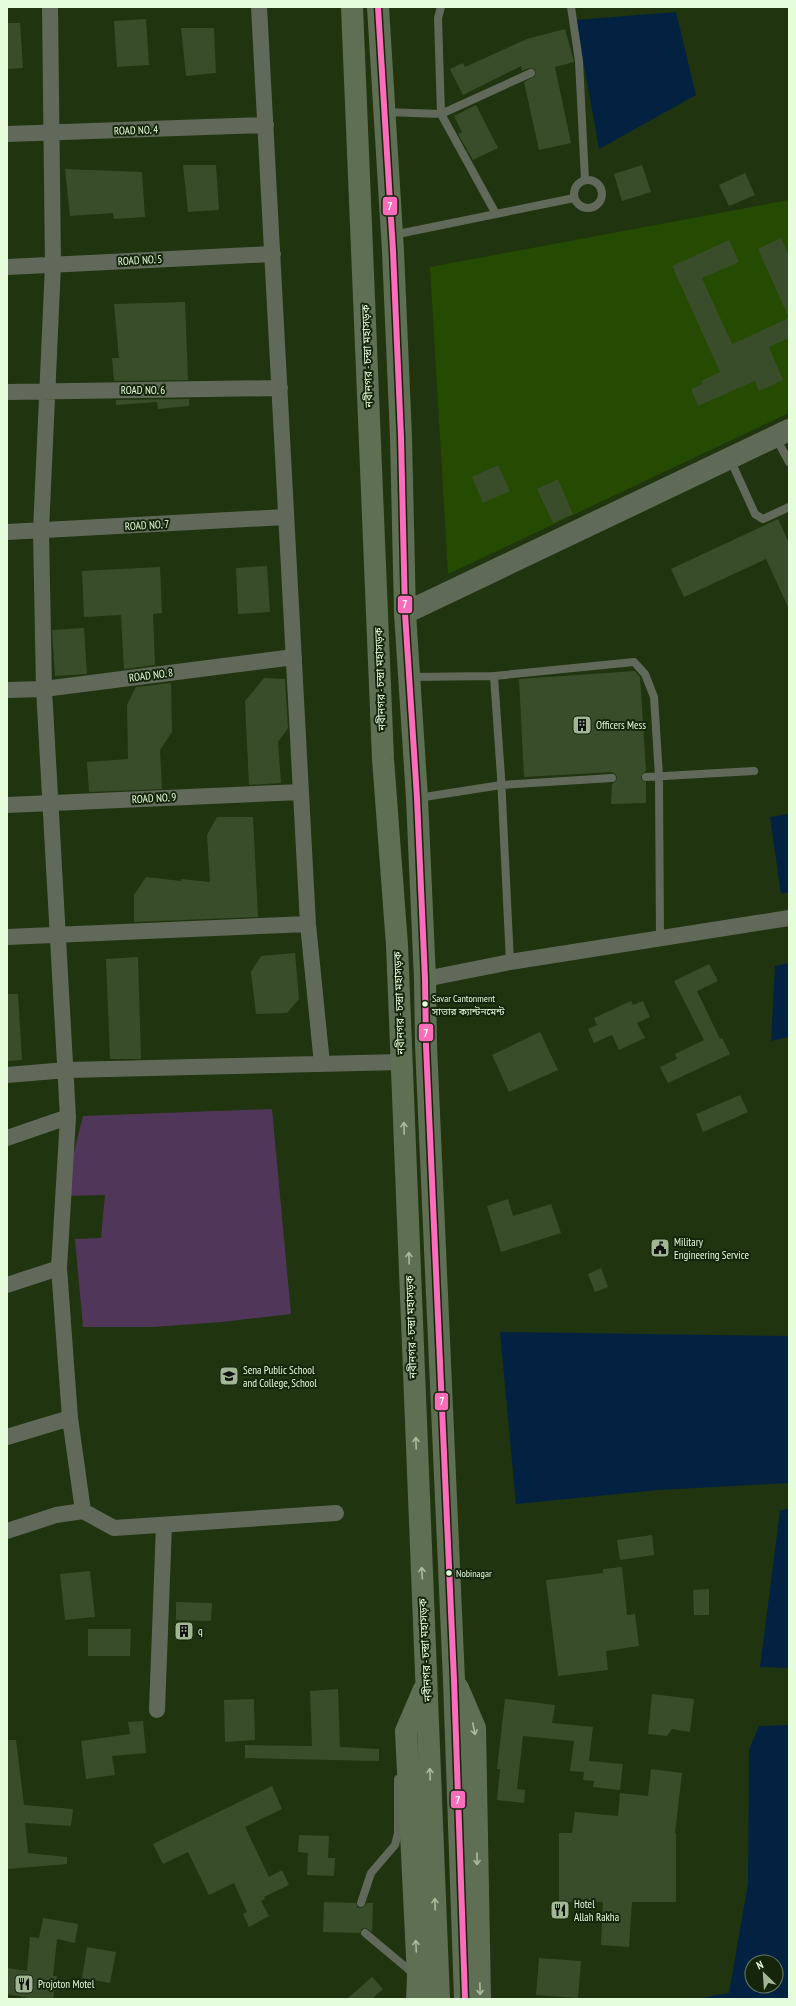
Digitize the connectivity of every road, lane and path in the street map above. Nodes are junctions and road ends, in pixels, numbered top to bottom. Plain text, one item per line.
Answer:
1 (50, 7) edge
2 (259, 7) edge
3 (352, 7) edge
4 (378, 7) edge
5 (441, 7) edge
6 (571, 7) edge
7 (530, 73) dead end
8 (384, 112) junction
9 (441, 114) junction
10 (266, 125) junction
11 (7, 134) edge
12 (52, 134) junction
13 (585, 180) junction
14 (574, 198) junction
15 (496, 214) junction
16 (392, 235) junction
17 (272, 254) junction
18 (53, 265) junction
19 (7, 267) edge
20 (280, 388) junction
21 (48, 390) junction
22 (7, 392) edge
23 (782, 433) edge
24 (730, 458) junction
25 (789, 462) edge
26 (789, 507) edge
27 (286, 517) junction
28 (41, 531) junction
29 (7, 532) edge
30 (405, 613) junction
31 (294, 657) junction
32 (494, 676) junction
33 (410, 677) junction
34 (44, 689) junction
35 (7, 690) edge
36 (754, 771) dead end
37 (659, 776) junction
38 (612, 778) dead end
39 (646, 778) dead end
40 (501, 785) junction
41 (301, 792) junction
42 (417, 798) junction
43 (49, 803) junction
44 (7, 805) edge
45 (789, 918) edge
46 (308, 924) junction
47 (58, 934) junction
48 (7, 937) edge
49 (660, 938) junction
50 (510, 962) junction
51 (425, 979) junction
52 (401, 1062) junction
53 (322, 1064) junction
54 (66, 1070) junction
55 (7, 1075) edge
56 (68, 1116) junction
57 (7, 1138) edge
58 (59, 1268) junction
59 (7, 1285) edge
60 (70, 1418) junction
61 (7, 1436) edge
62 (83, 1511) junction
63 (336, 1513) dead end
64 (164, 1525) junction
65 (7, 1531) edge
66 (454, 1680) junction
67 (427, 1682) junction
68 (157, 1710) dead end
69 (398, 1737) dead end
70 (398, 1769) dead end
71 (361, 1903) dead end
72 (365, 1933) dead end
73 (418, 1977) junction
74 (417, 1999) edge
75 (439, 1999) edge
76 (465, 1999) edge
77 (480, 1999) edge

1 - 12 street
2 - 10 street
3 - 52 highway, নবীনগর - চন্দ্রা মহাসড়ক
4 - 8 highway
5 - 9 lane
6 - 13 lane
7 - 9 lane
8 - 9 lane
8 - 16 highway
9 - 15 lane
10 - 12 street, ROAD NO. 4
10 - 17 street
11 - 12 street, ROAD NO. 4
12 - 18 street
13 - 14 lane
13 - 14 lane
14 - 15 lane
15 - 16 lane
16 - 30 highway
17 - 18 street, ROAD NO. 5
17 - 20 street
18 - 19 street, ROAD NO. 5
18 - 21 street
20 - 21 street, ROAD NO. 6
20 - 27 street
21 - 22 street, ROAD NO. 6
21 - 28 street
23 - 24 street
23 - 25 lane
24 - 26 lane
24 - 30 street
27 - 28 street, ROAD NO. 7
27 - 31 street
28 - 29 street, ROAD NO. 7
28 - 34 street
30 - 33 highway
31 - 34 street, ROAD NO. 8
31 - 41 street
32 - 33 lane
32 - 37 lane
32 - 40 lane
33 - 42 highway
34 - 35 street, ROAD NO. 8
34 - 43 street
36 - 37 lane
37 - 39 lane
37 - 49 lane
38 - 40 lane
40 - 42 lane
40 - 50 lane
41 - 43 street, ROAD NO. 9
41 - 46 street
42 - 51 highway
43 - 44 street, ROAD NO. 9
43 - 47 street
45 - 49 street
46 - 47 street
46 - 53 street
47 - 48 street
47 - 54 street
49 - 50 street
50 - 51 street
51 - 66 highway
52 - 53 street
67 -> 52 highway, নবীনগর - চন্দ্রা মহাসড়ক
53 - 54 street
54 - 55 street
54 - 56 street
56 - 57 street
56 - 58 street
58 - 59 street
58 - 60 street
60 - 61 street
60 - 62 street
62 - 64 street
62 - 65 street
63 - 64 street
64 - 68 street
66 - 76 highway
66 -> 77 highway
67 - 69 lane
73 -> 67 highway
75 -> 67 highway, নবীনগর - চন্দ্রা মহাসড়ক
70 - 71 lane
72 - 73 lane
73 - 74 highway

